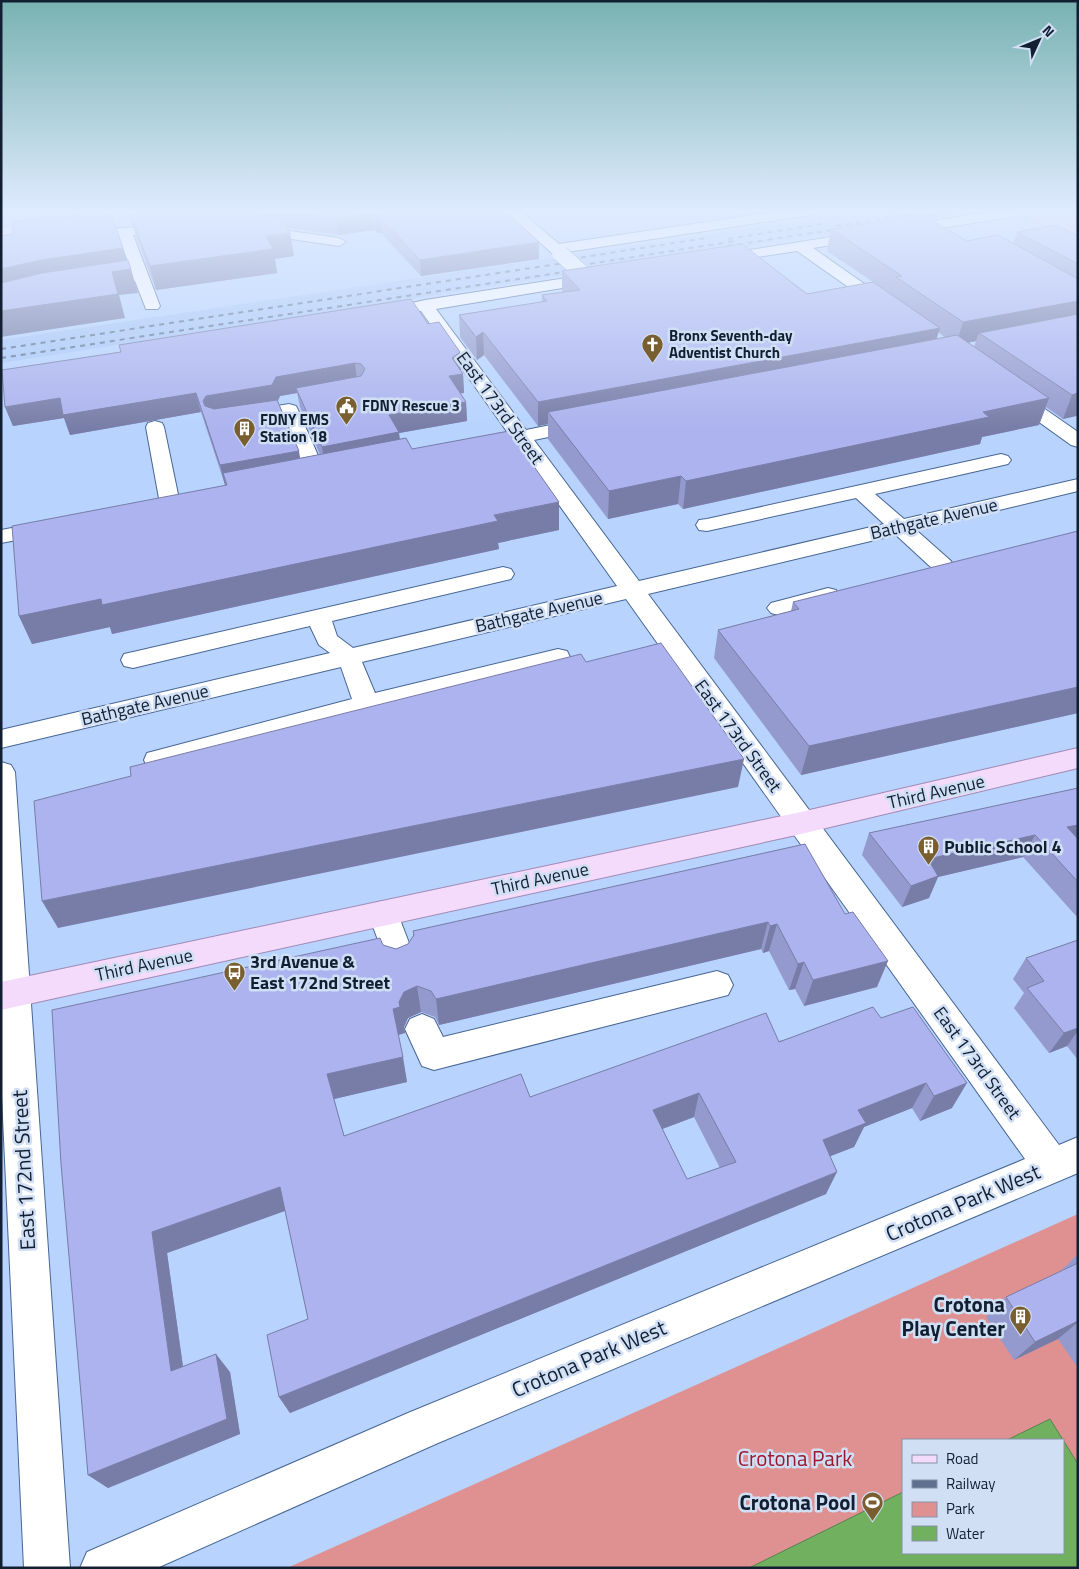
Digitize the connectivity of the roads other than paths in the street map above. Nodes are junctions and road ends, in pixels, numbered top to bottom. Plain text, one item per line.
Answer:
1 (91, 283) edge
2 (143, 283) edge
3 (550, 283) edge
4 (853, 283) edge
5 (86, 284) edge
6 (425, 305) junction
7 (152, 306) dead end
8 (396, 310) edge
9 (898, 315) edge
10 (999, 386) edge
11 (226, 420) edge
12 (601, 421) edge
13 (155, 426) dead end
14 (520, 436) junction
15 (1078, 441) edge
16 (463, 448) edge
17 (1002, 460) dead end
18 (317, 476) edge
19 (1078, 484) edge
20 (860, 491) junction
21 (170, 504) edge
22 (72, 523) edge
23 (707, 525) dead end
24 (902, 526) junction
25 (1, 537) edge
26 (914, 573) edge
27 (503, 574) dead end
28 (632, 590) junction
29 (846, 590) edge
30 (779, 608) dead end
31 (325, 616) junction
32 (343, 651) junction
33 (558, 657) dead end
34 (133, 660) dead end
35 (366, 704) junction
36 (1, 739) edge
37 (1078, 758) edge
38 (157, 760) edge
39 (1, 772) edge
40 (801, 823) junction
41 (383, 913) junction
42 (400, 961) edge
43 (717, 985) dead end
44 (8, 994) edge
45 (422, 1029) dead end
46 (1065, 1160) edge
47 (47, 1568) edge
48 (103, 1568) edge

1 - 5 street
2 - 7 street
3 - 6 street
4 - 9 street
6 - 8 street
6 - 14 street, East 173rd Street
10 - 15 street
11 - 18 street
12 - 14 street
13 - 21 street
14 - 16 street
14 - 28 street, East 173rd Street
17 - 20 street
19 - 24 street, Bathgate Avenue
20 - 23 street
20 - 24 street
22 - 25 street
24 - 26 street
24 - 28 street, Bathgate Avenue
27 - 31 street
28 - 32 street, Bathgate Avenue
28 - 40 street, East 173rd Street
29 - 30 street
31 - 32 street
31 - 34 street
32 - 35 street
32 - 36 street, Bathgate Avenue
33 - 35 street
35 - 38 street
37 - 40 main road, Third Avenue
39 - 44 street, East 172nd Street
40 - 41 main road, Third Avenue
40 - 46 street, East 173rd Street
41 - 42 street
41 - 44 main road, Third Avenue
43 - 45 street
44 - 47 street, East 172nd Street
46 - 48 street, Crotona Park West

